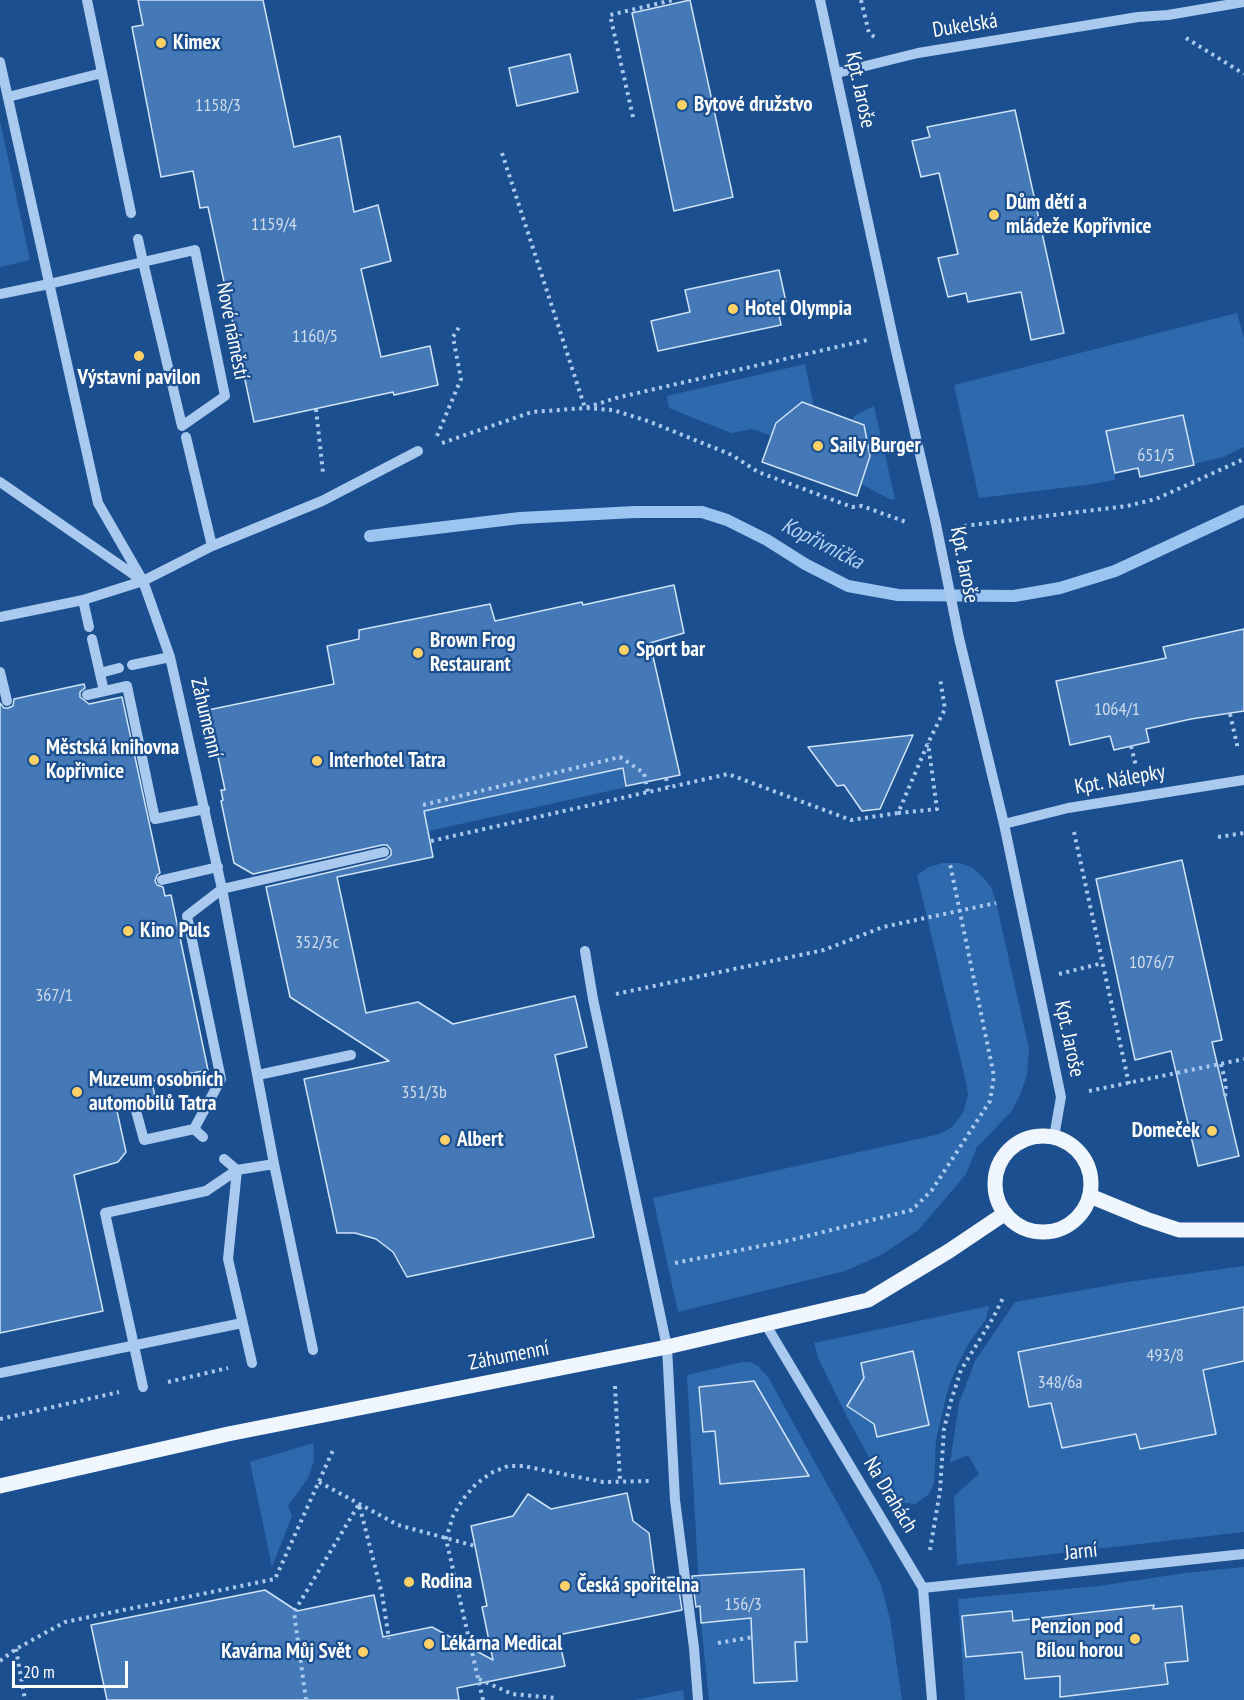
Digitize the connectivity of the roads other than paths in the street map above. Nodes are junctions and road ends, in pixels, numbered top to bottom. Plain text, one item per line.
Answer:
1 (87, 0) edge
2 (820, 0) edge
3 (1244, 2) edge
4 (0, 62) edge
5 (102, 73) junction
6 (837, 73) junction
7 (8, 97) junction
8 (131, 213) dead end
9 (138, 239) dead end
10 (143, 262) junction
11 (49, 284) junction
12 (0, 294) edge
13 (186, 437) dead end
14 (418, 451) dead end
15 (0, 482) edge
16 (212, 546) junction
17 (143, 581) junction
18 (83, 600) junction
19 (0, 617) edge
20 (89, 627) dead end
21 (92, 639) dead end
22 (170, 657) junction
23 (132, 665) dead end
24 (119, 668) dead end
25 (0, 672) edge
26 (100, 673) junction
27 (104, 691) junction
28 (87, 694) dead end
29 (6, 701) dead end
30 (1244, 780) edge
31 (206, 809) junction
32 (1004, 824) junction
33 (384, 852) dead end
34 (218, 867) junction
35 (162, 880) dead end
36 (222, 889) junction
37 (585, 951) dead end
38 (351, 1055) dead end
39 (258, 1076) junction
40 (135, 1107) dead end
41 (194, 1128) junction
42 (203, 1137) dead end
43 (1054, 1137) junction
44 (224, 1159) dead end
45 (274, 1164) junction
46 (237, 1170) junction
47 (1090, 1196) junction
48 (1004, 1214) junction
49 (1244, 1230) edge
50 (242, 1323) junction
51 (766, 1325) junction
52 (132, 1345) junction
53 (667, 1347) junction
54 (314, 1350) dead end
55 (252, 1363) dead end
56 (0, 1372) edge
57 (143, 1387) dead end
58 (0, 1486) edge
59 (1244, 1554) edge
60 (923, 1588) junction
61 (698, 1700) edge
62 (932, 1700) edge

1 - 5 street
2 - 6 street, Kpt. Jaroše
3 - 6 street, Dukelská
4 - 7 street
5 - 7 street
5 - 8 street
6 - 32 street, Kpt. Jaroše
7 - 11 street
9 - 10 street, Nové náměstí
10 - 10 street, Nové náměstí
10 - 11 street, Nové náměstí
11 - 12 street, Nové náměstí
11 - 17 street
13 - 16 street
14 - 16 street
15 - 17 street
16 - 17 street
17 - 18 street
17 - 22 street, Záhumenní
18 - 19 street
18 - 20 street
21 - 26 street
22 - 23 street
22 - 31 street, Záhumenní
24 - 26 street
25 - 29 street
26 - 27 street
27 - 28 street
27 - 31 street
30 - 32 street, Kpt. Nálepky
31 - 34 street, Záhumenní
32 - 43 street, Kpt. Jaroše
33 - 36 street
34 - 35 street
34 - 36 street, Záhumenní
36 - 39 street, Záhumenní
36 - 41 street
37 - 53 street
38 - 39 street
39 - 45 street, Záhumenní
40 - 41 street
41 - 42 street
43 - 47 main road
43 - 48 main road
44 - 46 street
45 - 46 street
45 - 54 street, Záhumenní
46 - 50 street
46 - 52 street
47 - 48 main road
47 - 49 main road
48 - 51 main road, Záhumenní
50 - 52 street
50 - 55 street
51 - 53 main road, Záhumenní
51 - 60 street, Na Drahách
52 - 56 street
52 - 57 street
53 - 58 main road, Záhumenní
53 - 61 street
59 - 60 street, Jarní
60 - 62 street, Na Drahách

